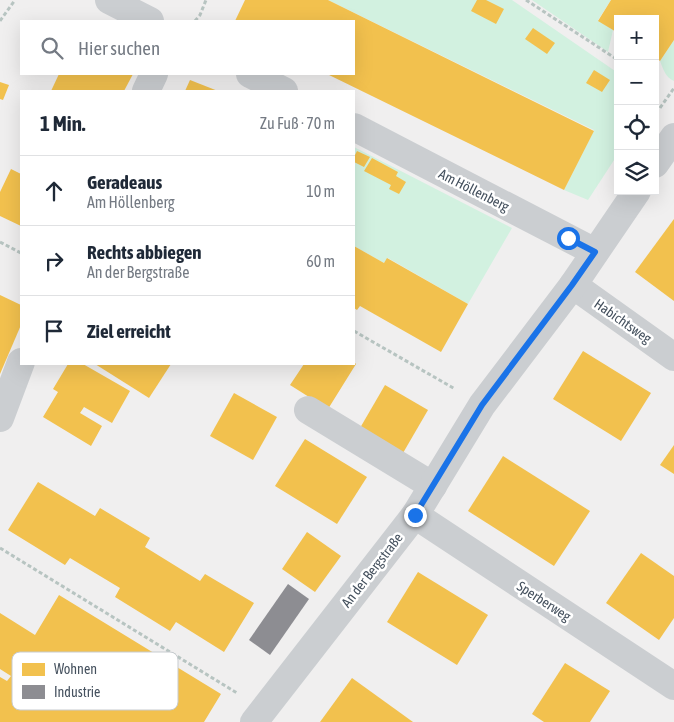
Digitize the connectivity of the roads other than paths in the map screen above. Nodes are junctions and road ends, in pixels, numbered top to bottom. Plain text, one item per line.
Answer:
1 (109, 0) edge
2 (148, 20) edge
3 (154, 75) edge
4 (252, 75) edge
5 (146, 90) edge
6 (282, 90) edge
7 (355, 128) edge
8 (674, 137) edge
9 (659, 158) edge
10 (634, 195) edge
11 (595, 252) junction
12 (572, 285) junction
13 (674, 357) edge
14 (20, 365) edge
15 (308, 410) dead end
16 (0, 418) edge
17 (433, 486) junction
18 (415, 515) junction
19 (674, 686) edge
20 (258, 716) edge

1 - 2 street
3 - 5 street
4 - 6 street
7 - 11 street, Am Höllenberg
8 - 9 street
10 - 11 street, An der Bergstraße
11 - 12 street, An der Bergstraße
12 - 13 street, Habichtsweg
12 - 17 street, An der Bergstraße
14 - 16 street
15 - 17 street
17 - 18 street, An der Bergstraße
18 - 19 street, Sperberweg
18 - 20 street, An der Bergstraße

